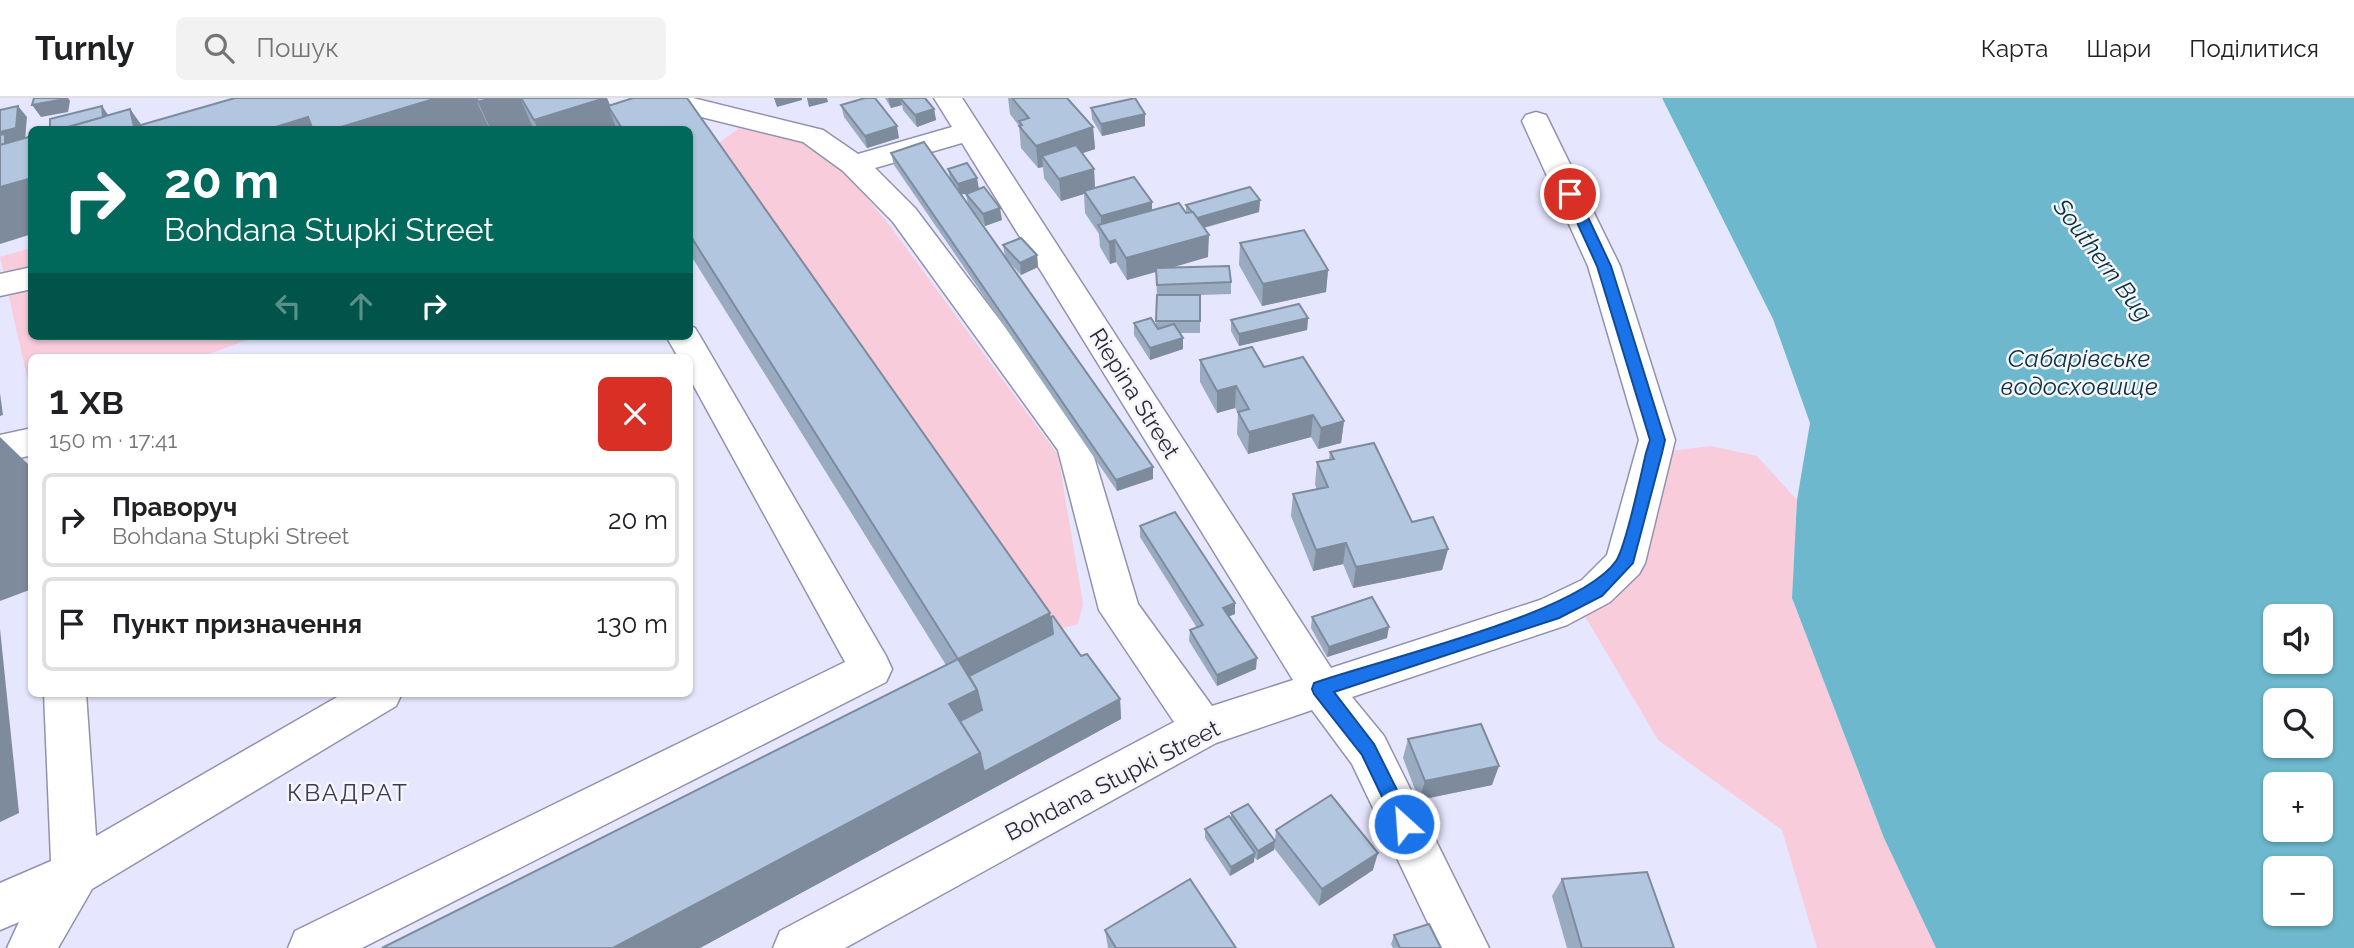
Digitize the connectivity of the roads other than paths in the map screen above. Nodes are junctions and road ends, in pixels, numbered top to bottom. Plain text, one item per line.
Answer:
1 (948, 98) edge
2 (695, 108) edge
3 (1536, 121) dead end
4 (971, 131) junction
5 (854, 165) junction
6 (28, 279) edge
7 (0, 285) edge
8 (693, 355) edge
9 (28, 442) edge
10 (0, 449) edge
11 (1321, 689) junction
12 (65, 697) edge
13 (374, 697) edge
14 (1203, 728) junction
15 (75, 873) junction
16 (0, 907) edge
17 (31, 948) edge
18 (312, 948) edge
19 (797, 948) edge
20 (1465, 948) edge

1 - 4 street, Riepina Street
2 - 5 street
3 - 11 street, Bohdana Stupki Street
4 - 5 street
4 - 11 street, Riepina Street
5 - 14 street
6 - 7 street
8 - 18 street
9 - 10 street
11 - 14 street, Bohdana Stupki Street
11 - 20 street, Riepina Street
12 - 15 street
13 - 15 street
14 - 19 street, Bohdana Stupki Street
15 - 16 street
15 - 17 street

